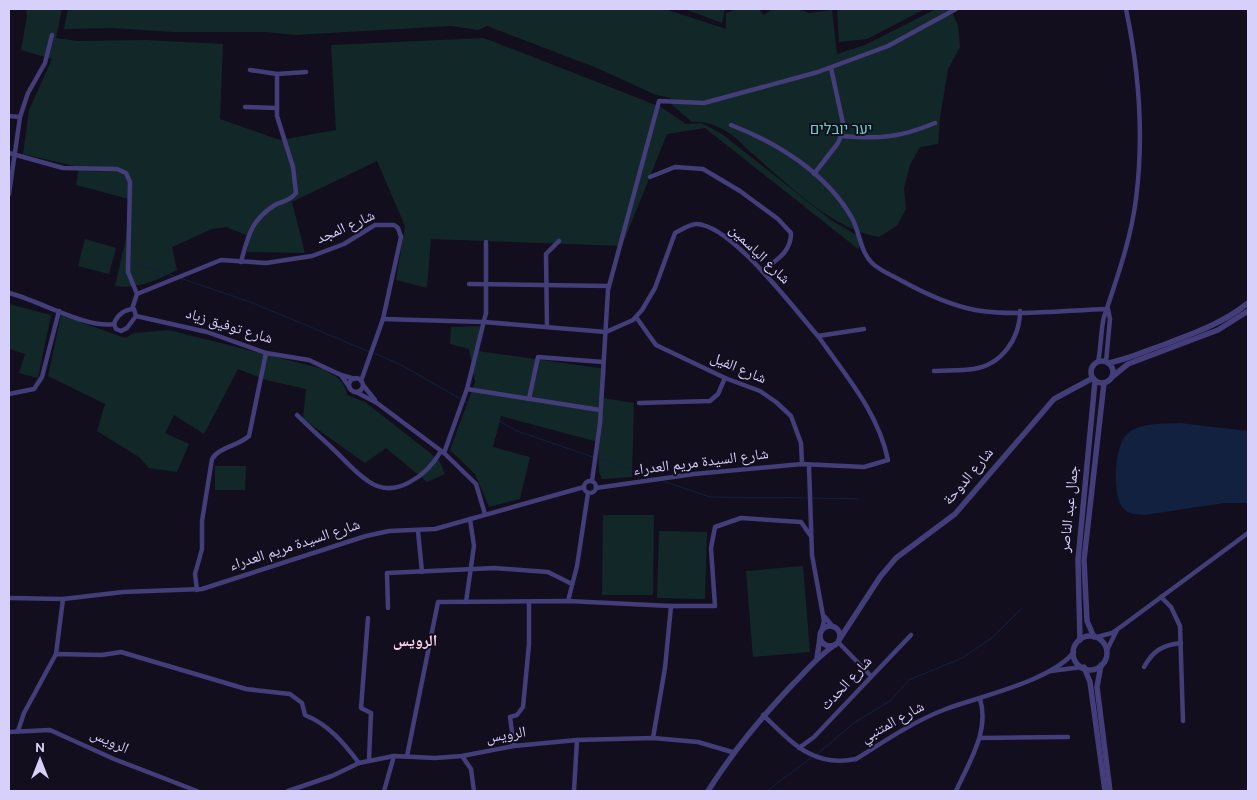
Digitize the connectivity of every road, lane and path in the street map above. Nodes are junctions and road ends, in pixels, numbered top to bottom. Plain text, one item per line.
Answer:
1 (956, 9) edge
2 (1126, 9) edge
3 (52, 35) dead end
4 (831, 68) junction
5 (250, 70) dead end
6 (306, 72) dead end
7 (277, 74) junction
8 (245, 107) dead end
9 (276, 108) junction
10 (9, 116) edge
11 (20, 118) junction
12 (934, 123) dead end
13 (731, 125) dead end
14 (841, 136) junction
15 (11, 154) edge
16 (814, 174) junction
17 (650, 177) dead end
18 (9, 194) edge
19 (559, 241) dead end
20 (486, 242) dead end
21 (241, 262) junction
22 (762, 271) junction
23 (469, 284) dead end
24 (486, 284) junction
25 (546, 285) junction
26 (609, 286) junction
27 (9, 294) edge
28 (137, 294) junction
29 (1248, 303) edge
30 (132, 309) junction
31 (1108, 310) junction
32 (59, 311) junction
33 (1248, 311) edge
34 (1020, 312) junction
35 (136, 316) junction
36 (636, 318) junction
37 (383, 319) junction
38 (484, 322) junction
39 (114, 324) junction
40 (547, 327) junction
41 (864, 329) dead end
42 (606, 332) junction
43 (818, 336) junction
44 (266, 353) junction
45 (603, 362) junction
46 (1098, 362) junction
47 (1107, 363) junction
48 (934, 371) dead end
49 (340, 375) junction
50 (1112, 377) junction
51 (726, 378) junction
52 (355, 379) junction
53 (1094, 380) junction
54 (362, 383) junction
55 (1104, 383) junction
56 (350, 388) junction
57 (467, 389) junction
58 (356, 392) junction
59 (9, 394) edge
60 (529, 399) junction
61 (378, 403) junction
62 (640, 403) dead end
63 (600, 410) junction
64 (297, 415) dead end
65 (442, 452) junction
66 (802, 464) junction
67 (809, 466) junction
68 (592, 481) junction
69 (584, 487) junction
70 (596, 488) junction
71 (588, 493) junction
72 (485, 514) junction
73 (470, 519) junction
74 (418, 531) junction
75 (1248, 533) edge
76 (810, 535) junction
77 (470, 571) junction
78 (422, 572) junction
79 (572, 584) junction
80 (197, 590) junction
81 (1160, 597) junction
82 (9, 598) edge
83 (63, 599) junction
84 (568, 601) junction
85 (466, 602) junction
86 (529, 602) junction
87 (671, 606) junction
88 (388, 608) dead end
89 (824, 613) junction
90 (368, 618) dead end
91 (852, 621) junction
92 (1122, 626) junction
93 (835, 628) junction
94 (911, 634) dead end
95 (821, 635) junction
96 (1095, 637) junction
97 (1080, 640) junction
98 (837, 642) junction
99 (1182, 643) junction
100 (1107, 650) junction
101 (1074, 652) junction
102 (56, 654) junction
103 (816, 660) junction
104 (1101, 665) junction
105 (1082, 667) junction
106 (1144, 668) dead end
107 (1045, 673) junction
108 (871, 676) junction
109 (980, 699) junction
110 (763, 715) junction
111 (1183, 721) dead end
112 (18, 731) junction
113 (9, 732) edge
114 (1068, 737) dead end
115 (653, 738) junction
116 (980, 738) junction
117 (577, 740) junction
118 (514, 746) junction
119 (799, 748) junction
120 (732, 752) junction
121 (394, 756) junction
122 (407, 756) junction
123 (462, 756) junction
124 (369, 760) junction
125 (359, 763) junction
126 (197, 791) edge
127 (288, 791) edge
128 (384, 791) edge
129 (474, 791) edge
130 (574, 791) edge
131 (708, 791) edge
132 (956, 791) edge
133 (1105, 791) edge
134 (1110, 791) edge

1 - 4 street
2 - 31 street
3 - 11 street
4 - 14 street
4 - 26 street
5 - 7 street
6 - 7 street
7 - 9 street
8 - 9 street
9 - 21 street
10 - 11 street
11 - 15 street
12 - 14 street
13 - 16 street
14 - 16 street
15 - 18 street
15 - 28 street
16 - 34 street
17 - 22 street
19 - 25 street
20 - 24 street
21 - 28 street, شارع المجد
21 - 37 street, شارع المجد
22 - 36 street, شارع الياسمين
22 - 43 street, شارع الياسمين
23 - 24 street
24 - 25 street
24 - 38 street
25 - 26 street
25 - 40 street
26 - 42 street
27 - 32 street
28 - 30 street
29 - 47 street
30 - 35 street
30 - 39 street
31 - 34 street
31 - 46 street
31 - 47 street
32 - 39 street
32 - 59 street
33 - 50 street
34 - 48 street
35 - 39 street
35 - 44 street, شارع توفيق زياد
36 - 42 street
36 - 51 street, شارع الفيل
37 - 38 street
37 - 54 street, شارع المجد
38 - 40 street
38 - 57 street
40 - 42 street
41 - 43 street
42 - 45 street
43 - 67 street, شارع الياسمين
44 - 49 street, شارع توفيق زياد
44 - 80 street
45 - 60 street
45 - 63 street
46 - 47 street
46 - 53 street
47 - 50 street
49 - 52 street, شارع توفيق زياد
49 - 56 street
50 - 55 street
51 - 62 street
51 - 66 street, شارع الفيل
52 - 54 street
52 - 56 street
53 - 55 street
53 - 91 street, شارع الدوحة
53 - 97 street, جمال عبد الناصر
54 - 58 street
54 - 61 street
55 - 96 street, جمال عبد الناصر
56 - 58 street
57 - 60 street
57 - 65 street
58 - 61 street
60 - 63 street
61 - 65 street
63 - 68 street
64 - 65 street
65 - 72 street
66 - 67 street, شارع السيدة مريم العدراء
66 - 70 street, شارع السيدة مريم العدراء
67 - 76 street
68 - 69 street
68 - 70 street
69 - 71 street
69 - 72 street, شارع السيدة مريم العدراء
70 - 71 street
71 - 79 street
72 - 73 street, شارع السيدة مريم العدراء
73 - 74 street, شارع السيدة مريم العدراء
73 - 77 street
74 - 78 street
74 - 80 street, شارع السيدة مريم العدراء
75 - 81 street
76 - 87 street
76 - 89 street
77 - 78 street
77 - 79 street
77 - 85 street
78 - 88 street
79 - 84 street
80 - 83 street, شارع السيدة مريم العدراء
81 - 92 street
81 - 99 street
82 - 83 street, شارع السيدة مريم العدراء
83 - 102 street
84 - 86 street
84 - 87 street
85 - 86 street
85 - 122 street
86 - 118 street
87 - 115 street
89 - 93 street
89 - 95 street
90 - 124 street
91 - 93 street, شارع الدوحة
91 - 98 street, شارع الدوحة
92 - 96 street
92 - 100 street
93 - 95 street, شارع الدوحة
93 - 98 street
94 - 108 street, شارع الحدث
95 - 98 street
95 - 103 street
96 - 97 street
96 - 100 street
97 - 101 street
98 - 103 street, شارع الدوحة
98 - 108 street
99 - 106 street
99 - 111 street
100 - 104 street
101 - 105 street
101 - 107 street
102 - 112 street
102 - 125 street
103 - 110 street, شارع الدوحة
104 - 105 street
104 - 134 street
105 - 107 street
105 - 133 street
107 - 109 street, شارع المتنبي
108 - 119 street, شارع الحدث
109 - 116 street
109 - 119 street, شارع المتنبي
110 - 119 street, شارع المتنبي
110 - 120 street, شارع الدوحة
112 - 113 street, الرويس
112 - 126 street, الرويس
114 - 116 street
115 - 117 street, الرويس
115 - 120 street, الرويس
116 - 132 street
117 - 118 street, الرويس
117 - 130 street
118 - 123 street, الرويس
120 - 131 street, شارع الدوحة
121 - 122 street, الرويس
121 - 124 street, الرويس
121 - 128 street
122 - 123 street, الرويس
123 - 129 street
124 - 125 street, الرويس
125 - 127 street, الرويس

